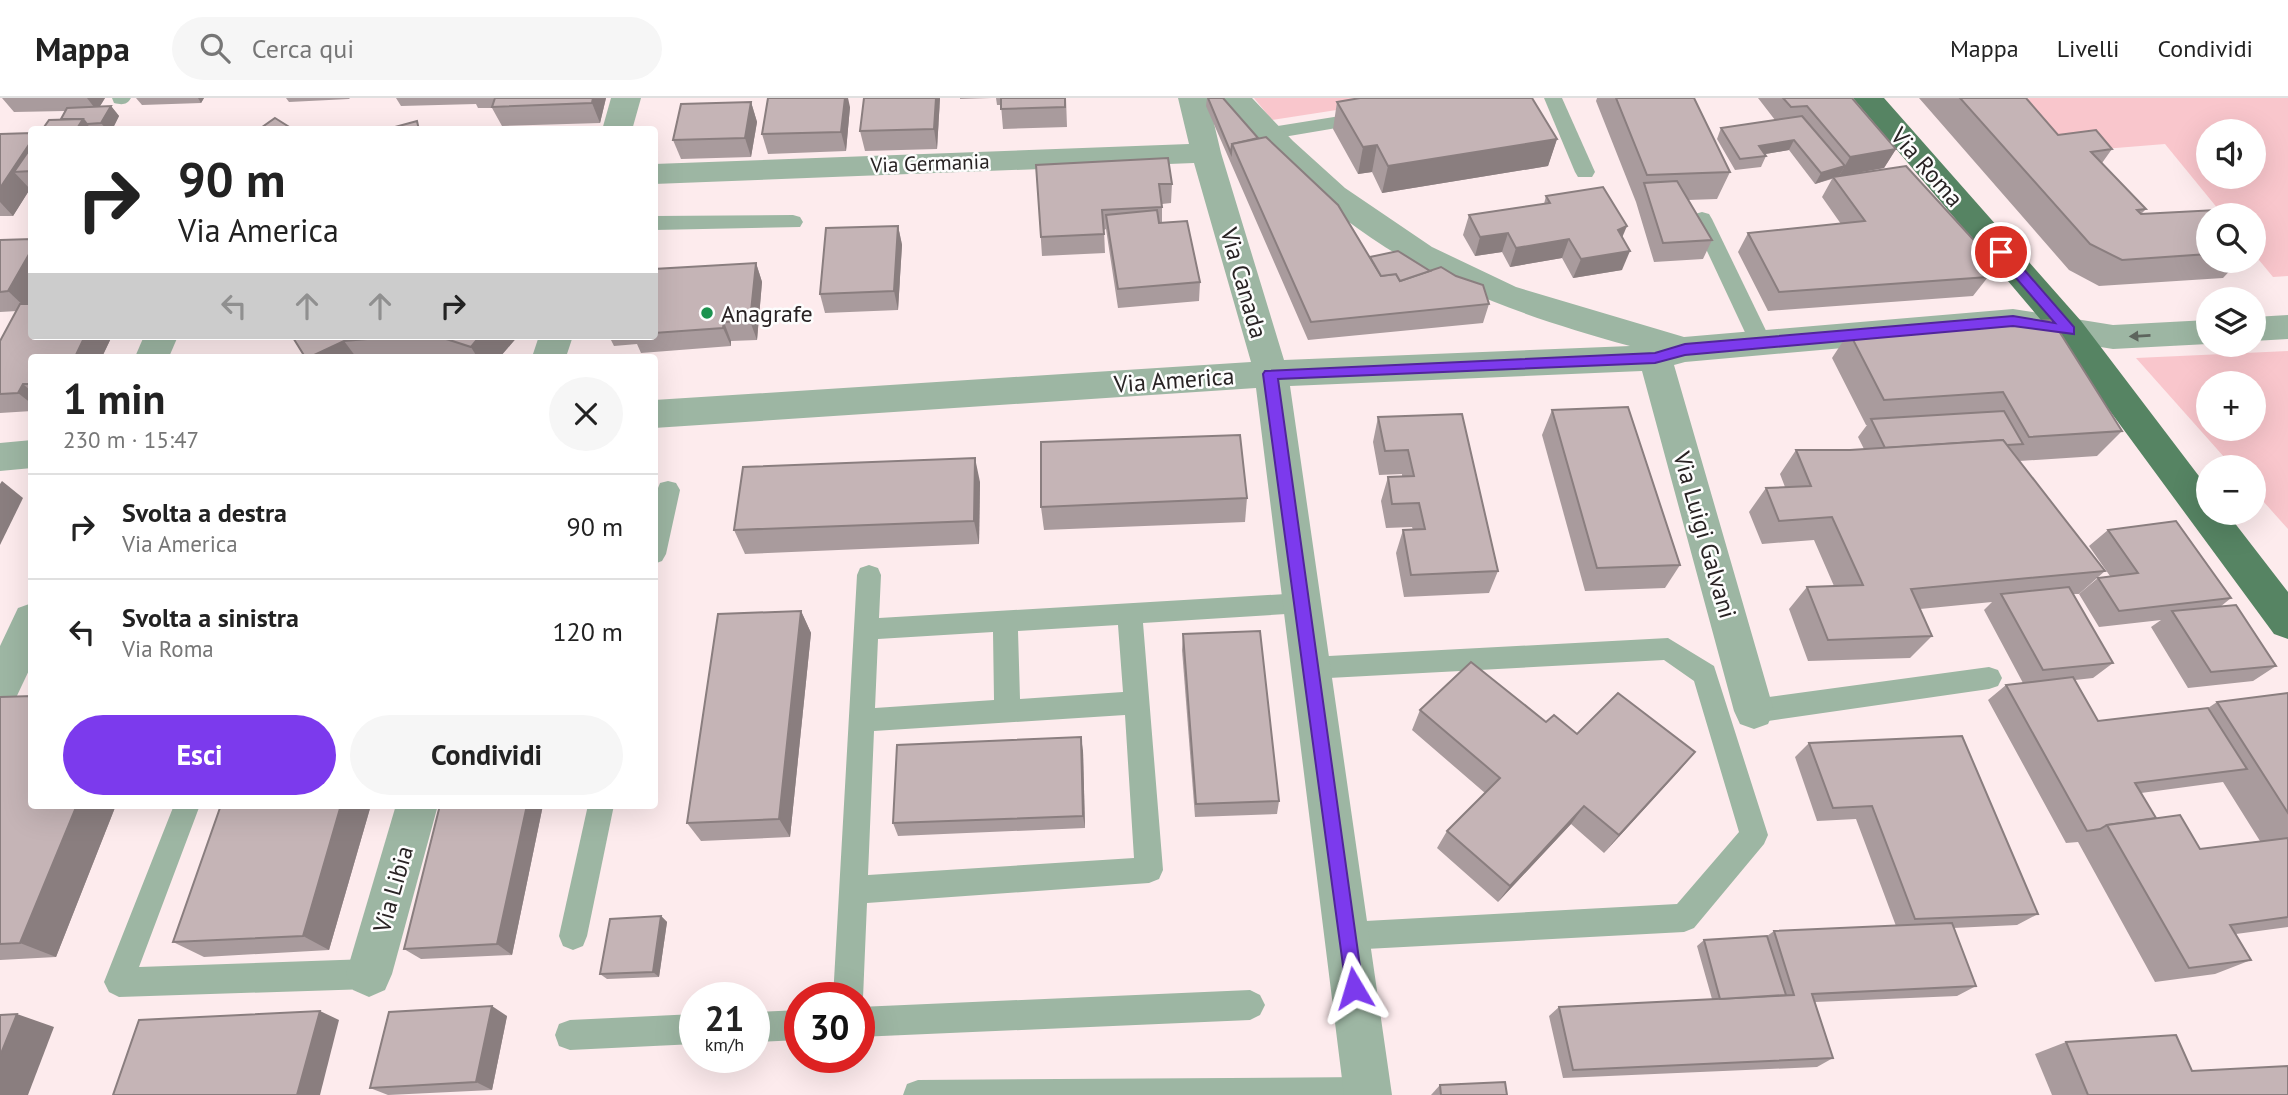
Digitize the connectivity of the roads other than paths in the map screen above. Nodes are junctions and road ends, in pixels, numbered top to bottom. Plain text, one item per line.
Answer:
1 (626, 98) edge
2 (1193, 98) edge
3 (1236, 98) edge
4 (1553, 98) edge
5 (1868, 98) edge
6 (1383, 115) edge
7 (618, 126) edge
8 (1265, 134) junction
9 (1206, 153) junction
10 (1585, 172) dead end
11 (658, 174) edge
12 (1702, 219) edge
13 (793, 222) dead end
14 (658, 223) edge
15 (2288, 327) edge
16 (2266, 328) edge
17 (2069, 330) junction
18 (2196, 333) edge
19 (1761, 343) junction
20 (1670, 354) junction
21 (1270, 374) junction
22 (658, 414) edge
23 (28, 454) edge
24 (0, 457) edge
25 (668, 490) dead end
26 (658, 536) edge
27 (869, 575) dead end
28 (1302, 603) junction
29 (1130, 613) junction
30 (1005, 621) junction
31 (2288, 622) edge
32 (867, 629) junction
33 (28, 633) edge
34 (1310, 668) junction
35 (1989, 678) dead end
36 (12, 686) edge
37 (1136, 703) junction
38 (1007, 711) junction
39 (1754, 711) joint
40 (862, 720) junction
41 (185, 809) edge
42 (416, 809) edge
43 (600, 809) edge
44 (854, 890) junction
45 (573, 936) dead end
46 (1347, 936) junction
47 (369, 974) joint
48 (849, 982) edge
49 (1250, 1005) dead end
50 (875, 1021) edge
51 (679, 1030) edge
52 (570, 1035) dead end
53 (1368, 1094) edge
54 (919, 1095) edge

1 - 7 street
2 - 9 street, Via Canada
3 - 8 street
4 - 10 lane
5 - 17 main road, Via Roma
6 - 8 lane
8 - 20 street
9 - 11 street, Via Germania
9 - 21 street, Via Canada
12 - 19 lane
13 - 14 lane
15 - 16 street
18 -> 17 street, Via America
17 - 19 street, Via America
17 - 31 main road, Via Roma
19 - 20 street, Via America
20 - 21 street, Via America
20 - 39 street, Via Luigi Galvani
21 - 22 street, Via America
21 - 28 street, Via Canada
23 - 24 street
25 - 26 lane
27 - 32 lane
28 - 29 lane
28 - 34 street, Via Canada
29 - 30 lane
29 - 37 lane
30 - 32 lane
30 - 38 lane
32 - 40 lane
33 - 36 street
34 - 46 street, Via Canada
34 - 46 lane
35 - 39 lane
37 - 38 lane
37 - 44 lane
38 - 40 lane
40 - 44 lane
41 - 47 lane
42 - 47 street, Via Libia
43 - 45 lane
44 - 48 lane
46 - 53 street, Via Canada
49 - 50 lane
51 - 52 lane
53 - 54 lane

